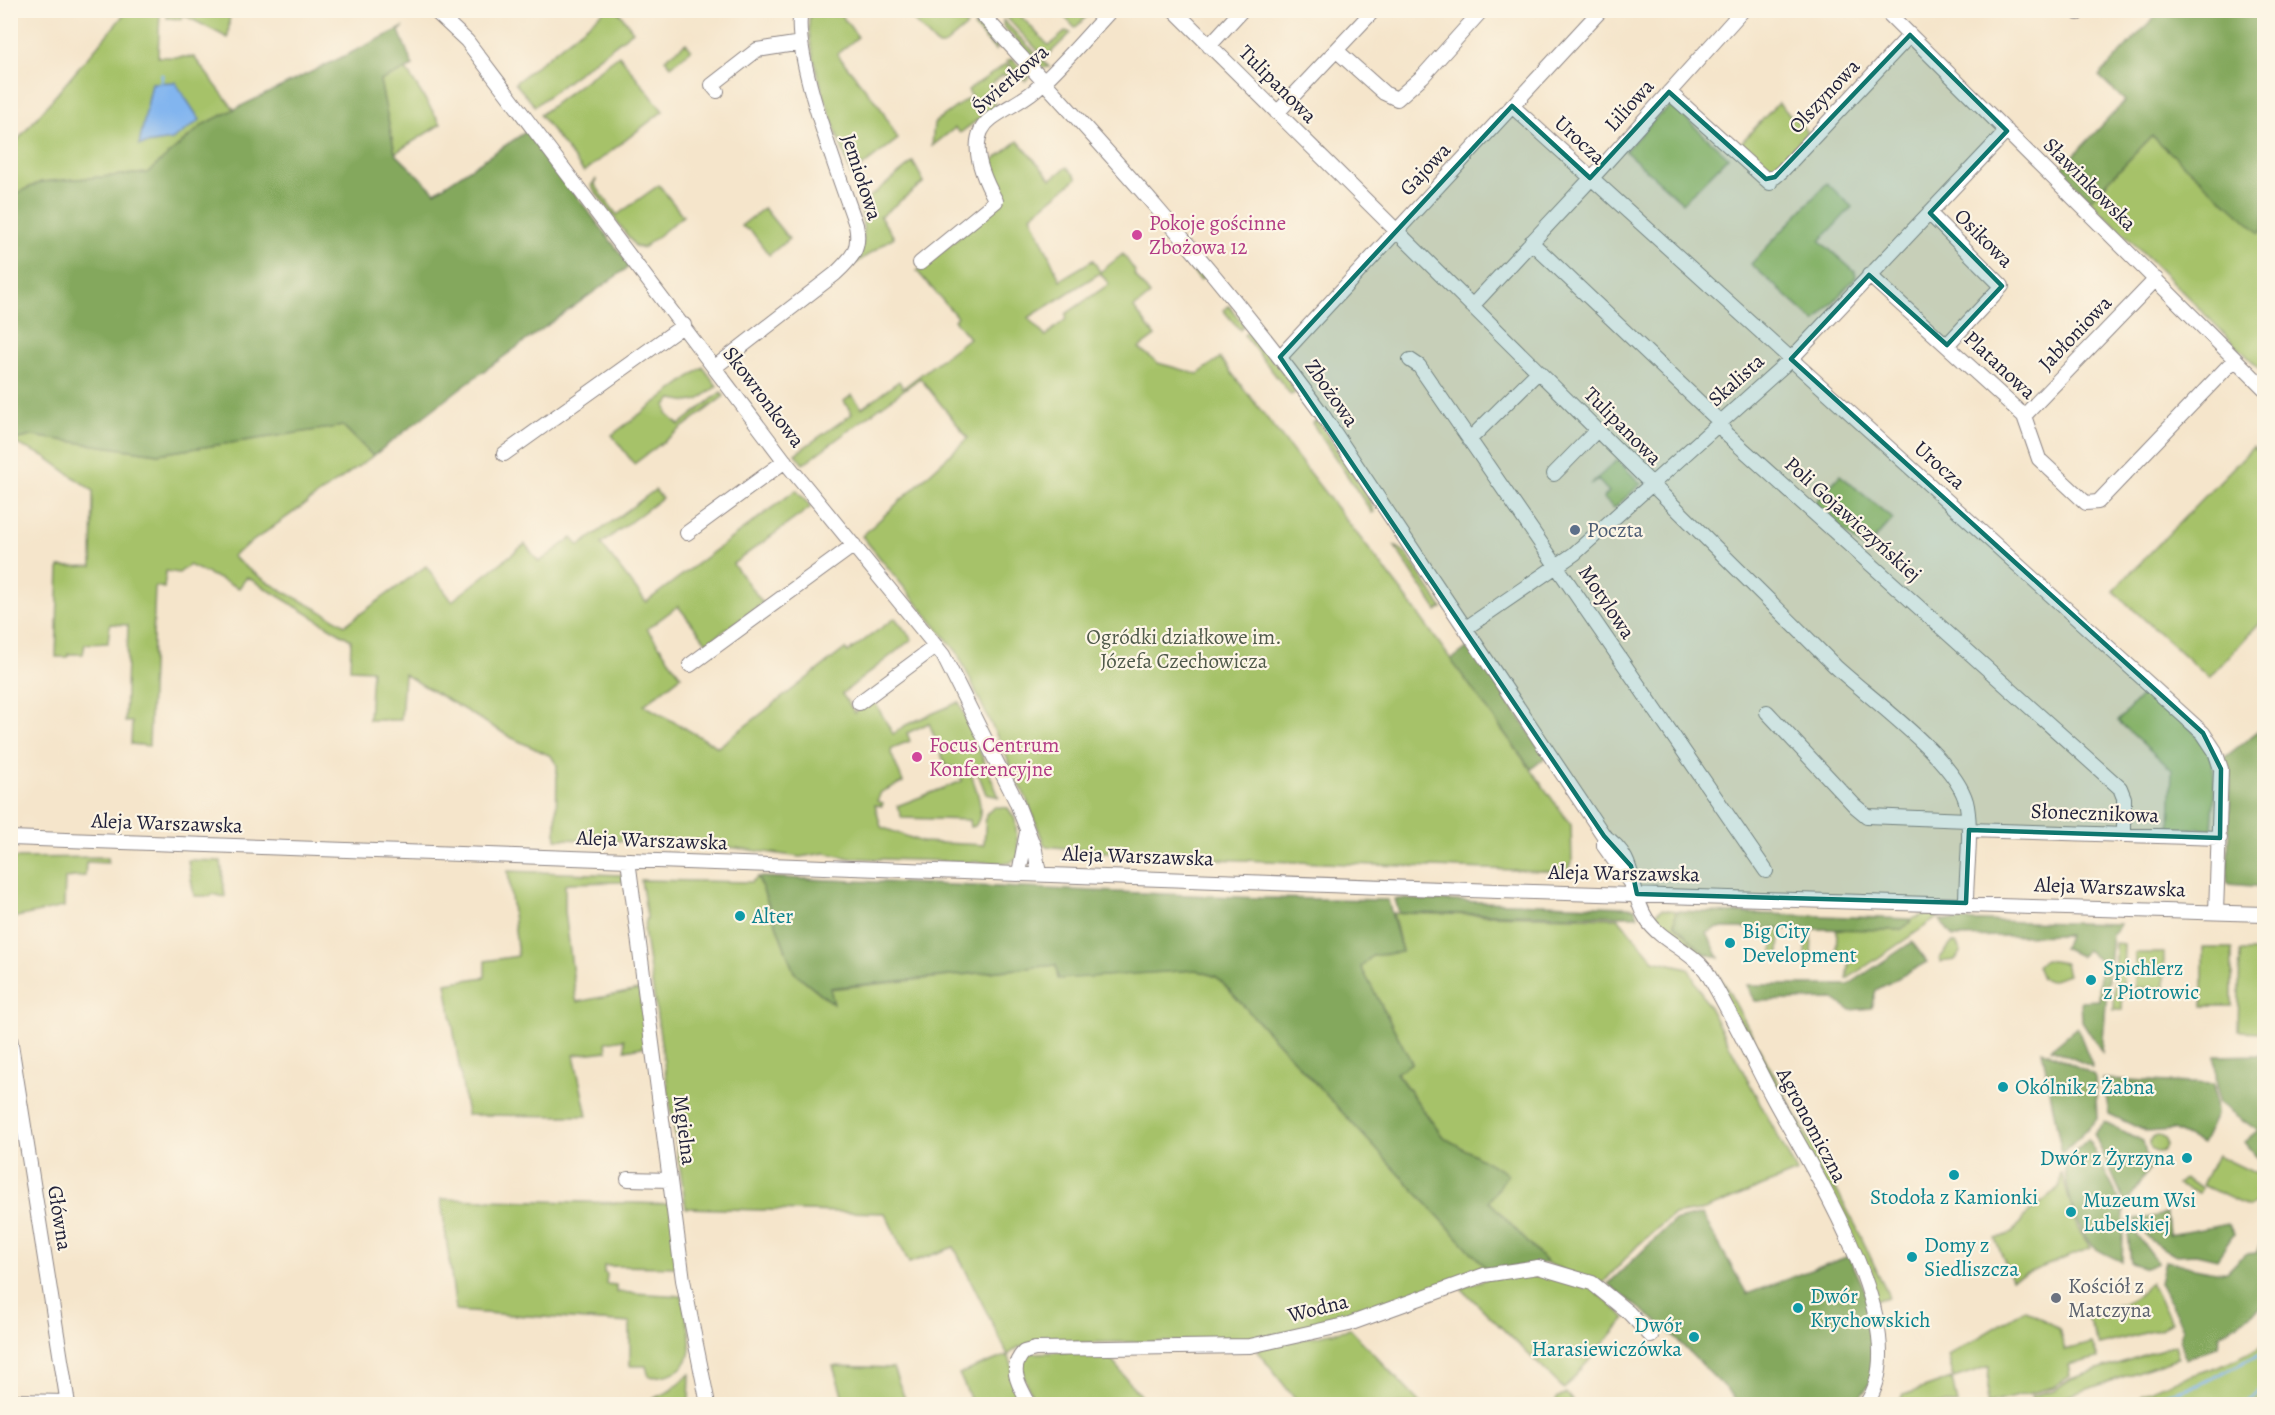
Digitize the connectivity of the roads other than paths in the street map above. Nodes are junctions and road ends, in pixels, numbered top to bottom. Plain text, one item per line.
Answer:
1 (434, 10) edge
2 (801, 10) edge
3 (978, 10) edge
4 (1111, 10) edge
5 (1174, 10) edge
6 (1242, 10) edge
7 (1374, 10) edge
8 (1482, 10) edge
9 (1601, 10) edge
10 (1743, 10) edge
11 (1885, 10) edge
12 (1910, 35) junction
13 (801, 43) junction
14 (1209, 46) junction
15 (1337, 51) junction
16 (1044, 80) junction
17 (717, 91) dead end
18 (1669, 92) junction
19 (1512, 106) junction
20 (1278, 113) junction
21 (2007, 131) junction
22 (1590, 178) junction
23 (1929, 213) junction
24 (1396, 231) junction
25 (1531, 242) junction
26 (920, 263) dead end
27 (1869, 275) junction
28 (2156, 279) junction
29 (1472, 306) junction
30 (684, 325) junction
31 (1947, 345) junction
32 (1280, 357) junction
33 (2235, 358) junction
34 (1791, 359) junction
35 (1410, 360) dead end
36 (715, 367) junction
37 (1538, 372) junction
38 (2265, 388) edge
39 (2024, 416) junction
40 (1720, 423) junction
41 (1597, 430) junction
42 (1469, 440) junction
43 (504, 454) dead end
44 (785, 461) junction
45 (1554, 474) dead end
46 (1652, 484) junction
47 (687, 533) dead end
48 (854, 545) junction
49 (1558, 567) junction
50 (1466, 628) junction
51 (936, 646) junction
52 (690, 665) dead end
53 (859, 703) dead end
54 (1767, 712) dead end
55 (1968, 825) junction
56 (1028, 830) junction
57 (2124, 834) junction
58 (10, 838) edge
59 (2220, 838) junction
60 (628, 860) junction
61 (1766, 871) dead end
62 (1019, 873) junction
63 (1039, 874) junction
64 (1637, 894) junction
65 (1966, 903) junction
66 (2216, 912) junction
67 (2265, 914) edge
68 (10, 1038) edge
69 (17, 1116) edge
70 (628, 1179) dead end
71 (670, 1180) junction
72 (1652, 1336) dead end
73 (10, 1401) edge
74 (68, 1403) edge
75 (708, 1404) edge
76 (1029, 1404) edge
77 (1866, 1404) edge

1 - 30 street, Skowronkowa
2 - 13 street, Jemiołowa
3 - 16 street, Zbożowa
4 - 16 street, Świerkowa
5 - 14 street, Tulipanowa
6 - 14 street
7 - 15 street
8 - 15 street
9 - 19 street, Gajowa
10 - 18 street, Liliowa
11 - 12 street, Sławinkowska
12 - 18 street, Olszynowa
12 - 21 street, Sławinkowska
13 - 17 street
13 - 36 street, Jemiołowa
14 - 20 street, Tulipanowa
15 - 20 street
16 - 26 street, Świerkowa
16 - 32 street, Zbożowa
18 - 22 street, Liliowa
19 - 22 street, Urocza
19 - 24 street, Gajowa
20 - 24 street, Tulipanowa
21 - 23 street, Skalista
21 - 28 street, Sławinkowska
22 - 25 street, Liliowa
22 - 34 street, Urocza
23 - 27 street, Skalista
23 - 31 street, Osikowa
24 - 29 street, Tulipanowa
24 - 32 street, Gajowa
25 - 29 street, Liliowa
25 - 40 street, Poli Gojawiczyńskiej
27 - 31 street, Platanowa
27 - 34 street, Skalista
28 - 33 street, Sławinkowska
28 - 39 street, Jabłoniowa
29 - 37 street, Tulipanowa
30 - 36 street, Skowronkowa
30 - 43 street
31 - 39 street, Platanowa
32 - 50 street, Zbożowa
33 - 38 street, Sławinkowska
33 - 39 street, Platanowa
34 - 40 street, Skalista
34 - 59 street, Urocza
35 - 42 street, Motylowa
36 - 44 street, Skowronkowa
37 - 41 street, Tulipanowa
37 - 42 street
40 - 46 street, Skalista
40 - 57 street, Poli Gojawiczyńskiej
41 - 45 street
41 - 46 street, Tulipanowa
42 - 49 street, Motylowa
44 - 47 street
44 - 48 street, Skowronkowa
46 - 49 street, Skalista
46 - 55 street, Tulipanowa
48 - 51 street, Skowronkowa
48 - 52 street
49 - 50 street, Skalista
49 - 61 street, Motylowa
50 - 64 street, Zbożowa
51 - 53 street
51 - 56 street, Skowronkowa
54 - 55 street, Słonecznikowa
55 - 57 street, Słonecznikowa
55 - 65 street, Tulipanowa
56 - 62 street
56 - 63 street, Skowronkowa
57 - 59 street, Słonecznikowa
58 - 60 street, Aleja Warszawska
59 - 66 street, Urocza
60 - 62 street, Aleja Warszawska
60 - 71 street, Mgielna
62 - 63 street, Aleja Warszawska
63 - 64 street, Aleja Warszawska
64 - 65 street, Aleja Warszawska
64 - 77 street, Agronomiczna
65 - 66 street, Aleja Warszawska
66 - 67 street, Aleja Warszawska
68 - 69 street, Główna
69 - 74 street, Główna
70 - 71 street
71 - 75 street, Mgielna
72 - 76 street, Wodna
73 - 74 street

